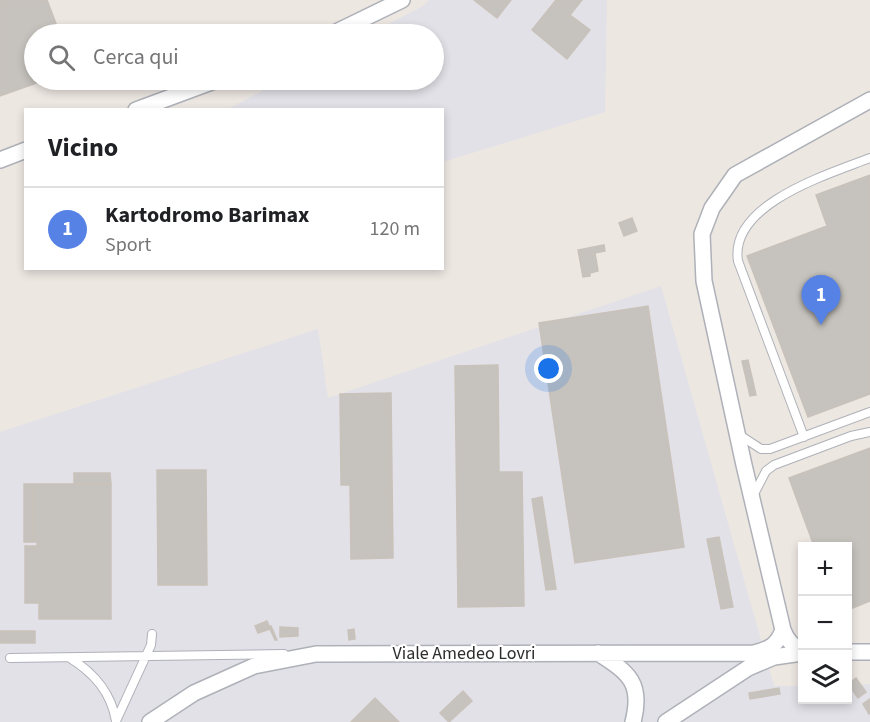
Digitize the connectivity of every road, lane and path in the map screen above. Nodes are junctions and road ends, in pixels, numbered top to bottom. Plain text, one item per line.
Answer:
1 (402, 0) edge
2 (353, 24) edge
3 (190, 90) edge
4 (870, 99) edge
5 (141, 108) edge
6 (24, 151) edge
7 (870, 158) edge
8 (0, 160) edge
9 (870, 412) edge
10 (870, 432) edge
11 (737, 433) junction
12 (804, 437) junction
13 (752, 498) junction
14 (783, 630) junction
15 (152, 634) dead end
16 (800, 650) edge
17 (798, 652) edge
18 (852, 652) edge
19 (870, 652) edge
20 (598, 653) junction
21 (316, 654) junction
22 (147, 656) junction
23 (68, 657) junction
24 (10, 658) dead end
25 (116, 721) edge
26 (150, 722) edge
27 (633, 722) edge
28 (666, 722) edge

1 - 2 street
3 - 5 street
4 - 11 street
6 - 8 street
7 - 12 lane
9 - 12 lane
10 - 13 lane
11 - 12 lane
11 - 13 street
13 - 14 street
14 - 16 street
14 - 20 street, Viale Amedeo Lovri
15 - 22 lane
17 - 28 street
18 - 19 street
20 - 21 street, Viale Amedeo Lovri
20 - 27 street
21 - 22 lane
21 - 26 street, Viale Amedeo Lovri
22 - 23 lane
22 - 25 lane
23 - 24 lane
23 - 25 lane

